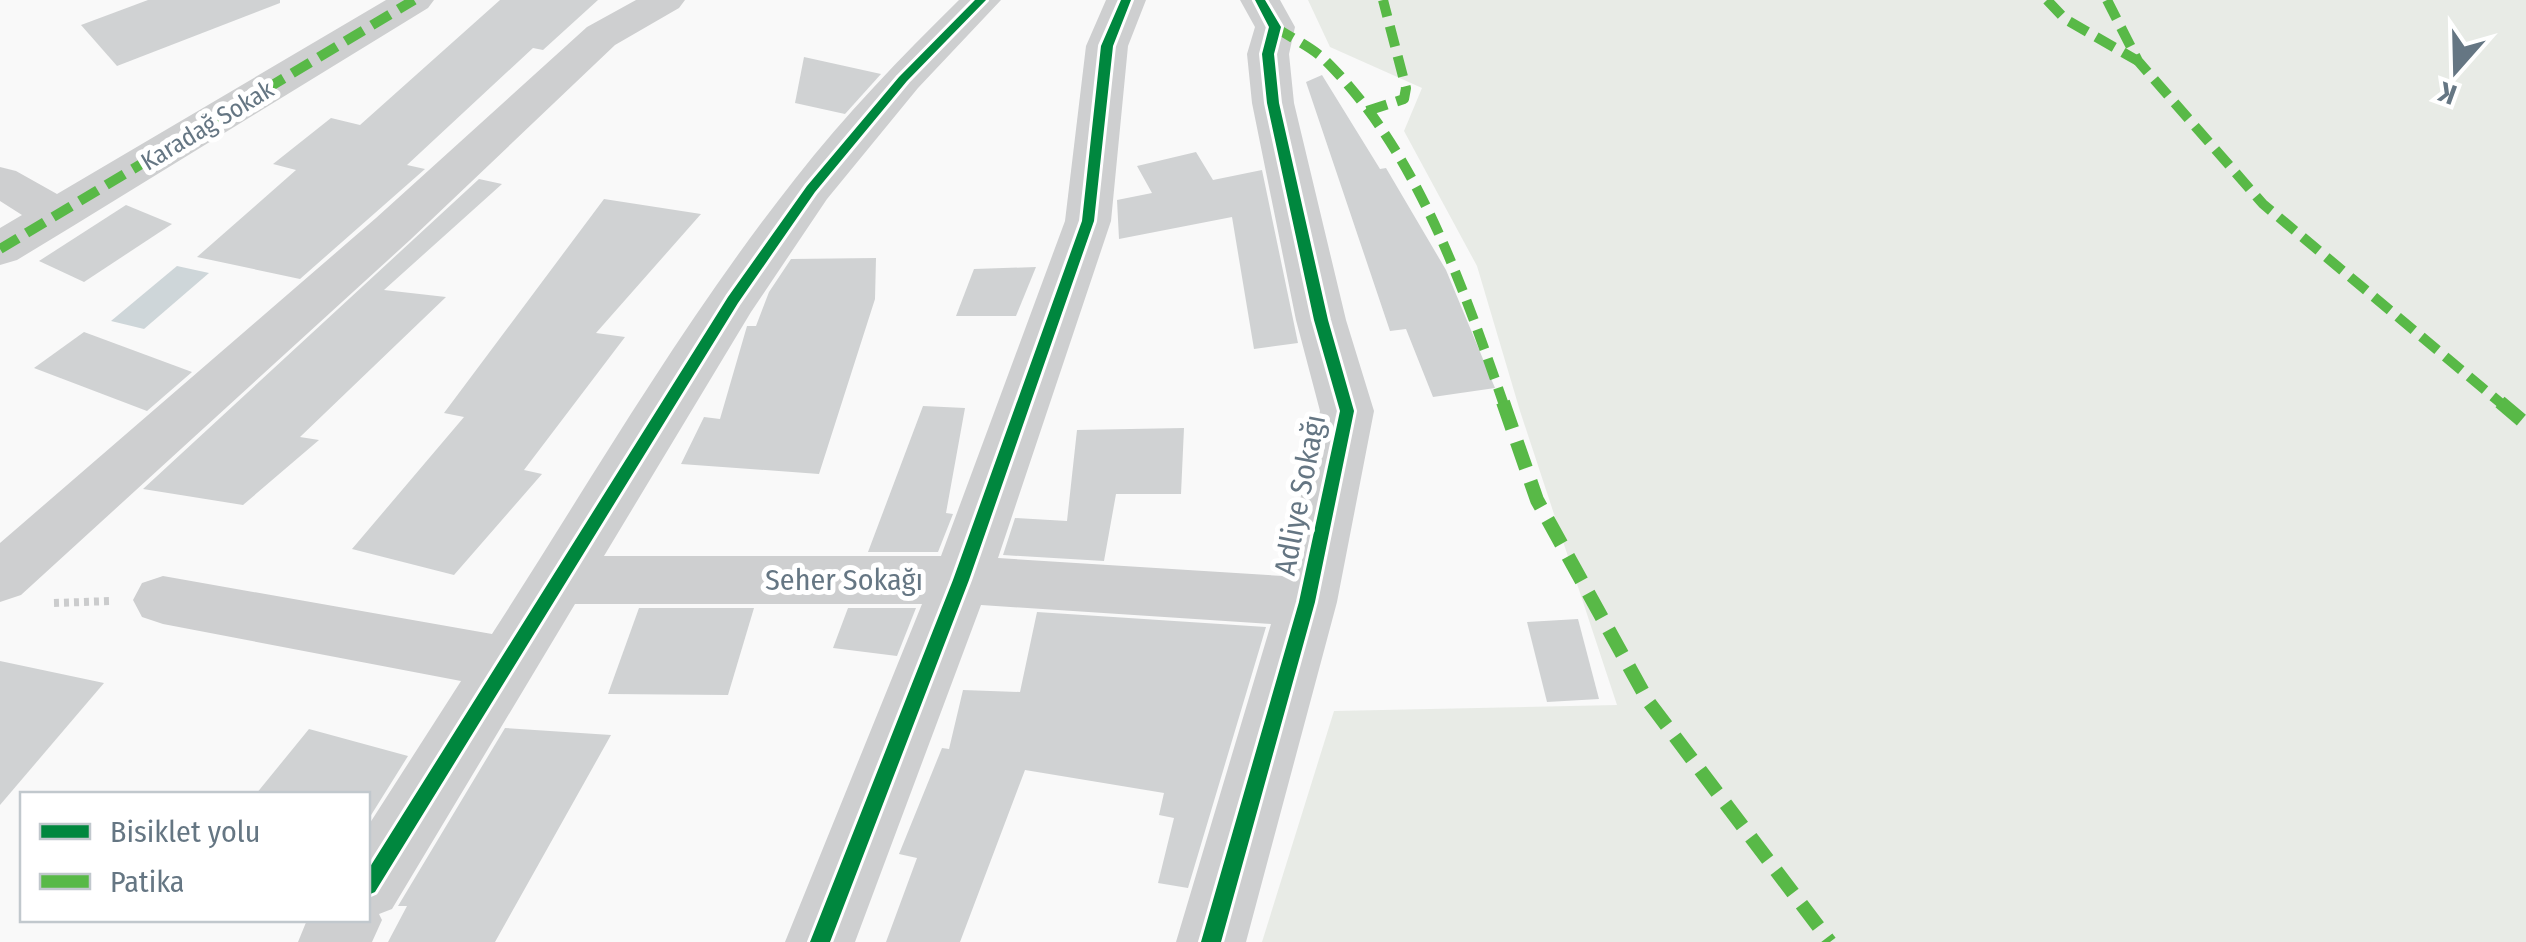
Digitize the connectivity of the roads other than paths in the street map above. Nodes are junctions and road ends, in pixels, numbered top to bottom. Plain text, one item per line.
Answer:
1 (414, 0) edge
2 (665, 0) edge
3 (981, 0) edge
4 (1126, 0) edge
5 (1260, 0) edge
6 (0, 181) edge
7 (57, 215) junction
8 (0, 250) edge
9 (561, 580) junction
10 (961, 580) junction
11 (18, 591) edge
12 (163, 600) road end
13 (1307, 602) junction
14 (506, 663) junction
15 (370, 883) edge
16 (820, 942) edge
17 (1211, 942) edge

1 - 7 street, Karadağ Sokak
2 - 11 street
3 - 9 street
4 - 10 street
5 - 13 street, Adliye Sokağı
6 - 7 street
7 - 8 street, Karadağ Sokak
9 - 10 street, Seher Sokağı
9 - 14 street
10 - 13 street, Seher Sokağı
10 - 16 street
12 - 14 street
13 - 17 street, Adliye Sokağı
14 - 15 street

